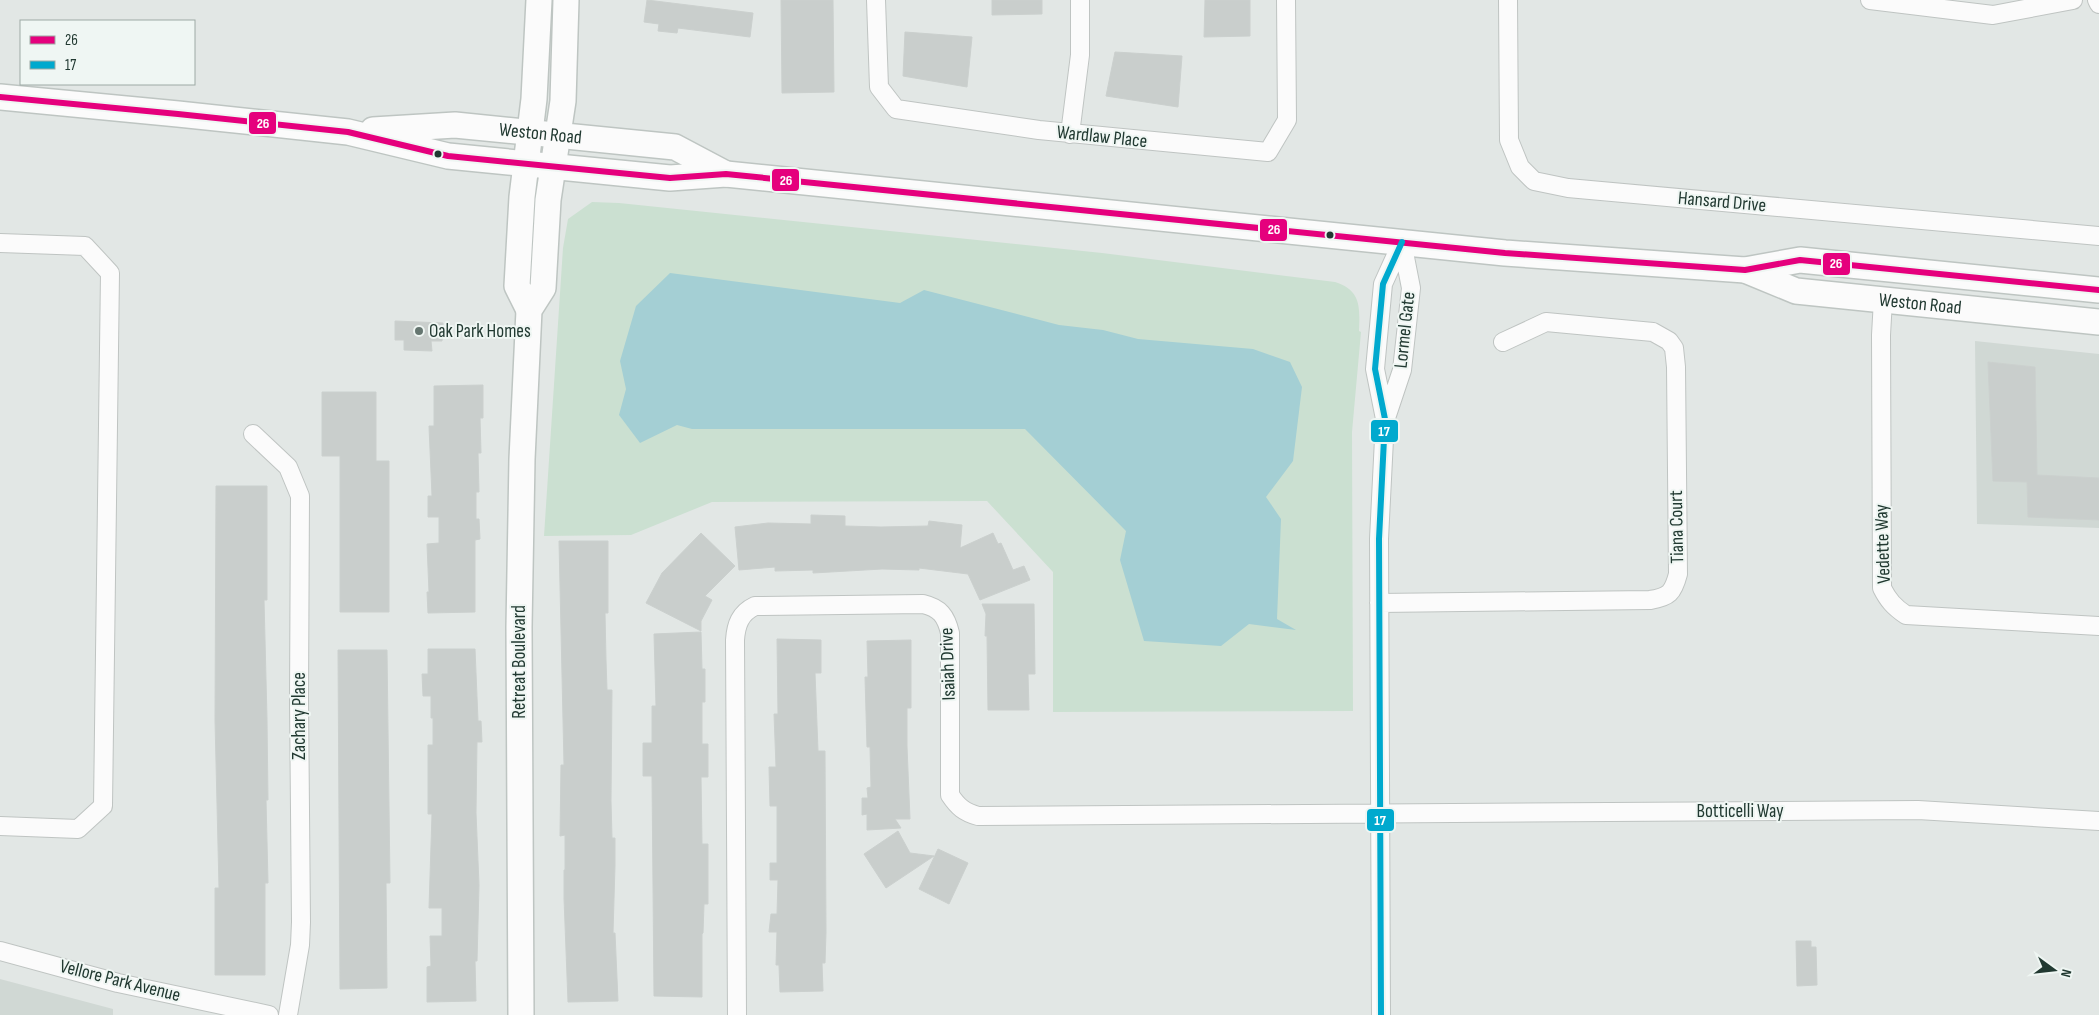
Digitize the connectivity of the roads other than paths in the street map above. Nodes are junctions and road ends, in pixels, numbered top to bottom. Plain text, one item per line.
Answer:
1 (539, 0) edge
2 (566, 0) edge
3 (876, 0) edge
4 (1080, 0) edge
5 (1286, 0) edge
6 (1508, 0) edge
7 (1870, 0) edge
8 (2072, 0) edge
9 (2098, 0) edge
10 (2099, 4) edge
11 (0, 97) edge
12 (348, 132) junction
13 (530, 132) junction
14 (1070, 134) junction
15 (558, 135) junction
16 (526, 163) junction
17 (553, 166) junction
18 (726, 174) junction
19 (2099, 236) edge
20 (1402, 242) junction
21 (0, 243) edge
22 (1745, 270) junction
23 (2099, 290) edge
24 (1883, 300) junction
25 (529, 310) junction
26 (2099, 322) edge
27 (1503, 342) dead end
28 (1385, 419) junction
29 (253, 434) dead end
30 (1379, 603) junction
31 (2099, 626) edge
32 (1380, 814) junction
33 (2099, 821) edge
34 (0, 826) edge
35 (0, 951) edge
36 (270, 1015) edge
37 (288, 1015) edge
38 (521, 1015) edge
39 (737, 1015) edge
40 (1382, 1015) edge

1 - 13 main road, Retreat Boulevard
2 - 15 main road, Retreat Boulevard
3 - 14 street, Wardlaw Place
4 - 14 street
5 - 14 street, Wardlaw Place
6 - 19 street, Hansard Drive
7 - 8 street
9 - 10 street
11 - 12 main road, Weston Road
12 - 13 main road, Weston Road
12 - 16 main road, Weston Road
13 - 15 main road, Weston Road
13 - 16 main road, Retreat Boulevard
15 - 17 main road, Retreat Boulevard
15 - 18 main road, Weston Road
16 - 17 main road, Weston Road
16 - 25 main road, Retreat Boulevard
17 - 18 main road, Weston Road
17 - 25 main road, Retreat Boulevard
18 - 20 main road, Weston Road
20 - 22 main road, Weston Road
20 - 28 street, Lormel Gate
20 - 28 street, Lormel Gate
21 - 34 street
22 - 23 main road, Weston Road
22 - 24 main road, Weston Road
24 - 26 main road, Weston Road
24 - 31 street, Vedette Way
25 - 38 main road, Retreat Boulevard
27 - 30 street, Tiana Court
28 - 30 street, Lormel Gate
29 - 37 street, Zachary Place
30 - 32 street, Lormel Gate
32 - 33 street, Botticelli Way
32 - 39 street, Isaiah Drive
32 - 40 street, Lormel Gate
35 - 36 street, Vellore Park Avenue

